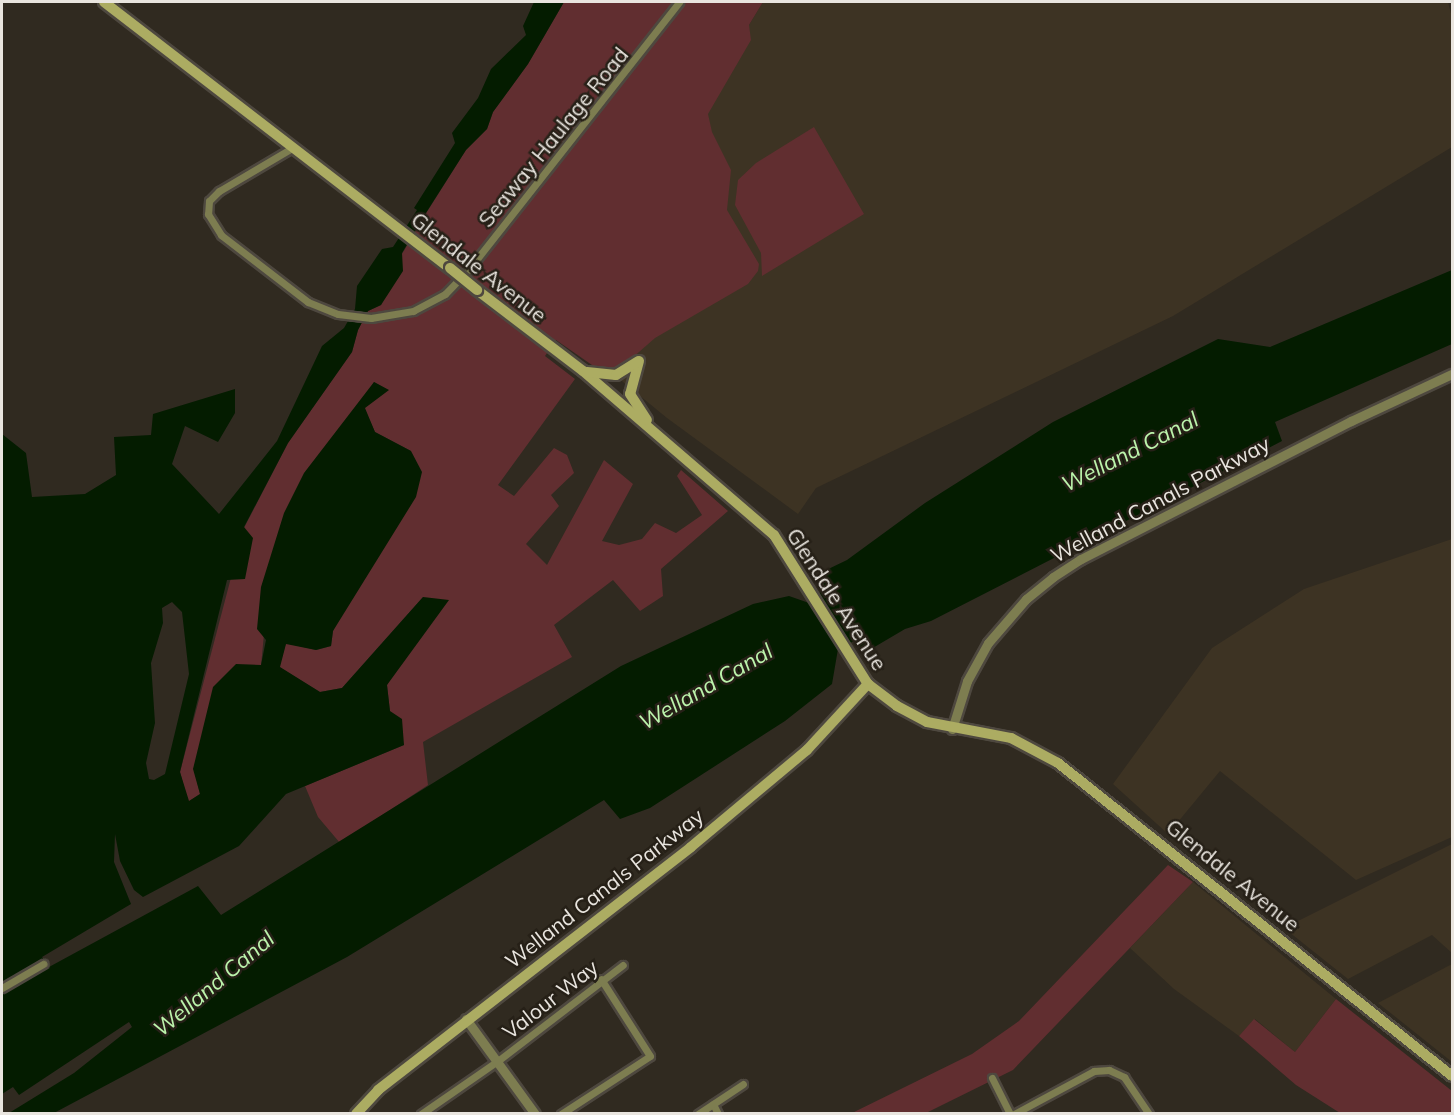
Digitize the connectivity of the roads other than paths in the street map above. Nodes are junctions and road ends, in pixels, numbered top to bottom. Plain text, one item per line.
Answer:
1 (104, 2) edge
2 (679, 2) edge
3 (292, 148) junction
4 (583, 372) junction
5 (1452, 374) edge
6 (662, 438) junction
7 (868, 684) junction
8 (952, 729) junction
9 (44, 964) dead end
10 (623, 965) dead end
11 (601, 979) junction
12 (2, 988) edge
13 (466, 1019) junction
14 (499, 1060) junction
15 (1452, 1076) edge
16 (992, 1078) dead end
17 (743, 1084) dead end
18 (713, 1104) junction
19 (356, 1113) edge
20 (421, 1113) edge
21 (535, 1113) edge
22 (561, 1113) edge
23 (698, 1113) edge
24 (718, 1113) edge
25 (1012, 1113) edge
26 (1149, 1113) edge

1 - 3 main road, Glendale Avenue
2 - 3 street, Seaway Haulage Road
3 - 4 main road, Glendale Avenue, bridge
4 - 6 main road, Glendale Avenue
4 - 6 main road
5 - 8 street, Welland Canals Parkway
6 - 7 main road, Glendale Avenue
7 - 8 main road, Glendale Avenue
7 - 13 main road, Welland Canals Parkway
8 - 15 main road, Glendale Avenue
9 - 12 street
10 - 11 street, Valour Way
11 - 14 street, Valour Way
11 - 22 street
13 - 14 street
13 - 19 main road, Welland Canals Parkway
14 - 20 street, Valour Way
14 - 21 street
16 - 25 street
17 - 18 street
18 - 23 street
18 - 24 street
25 - 26 street

